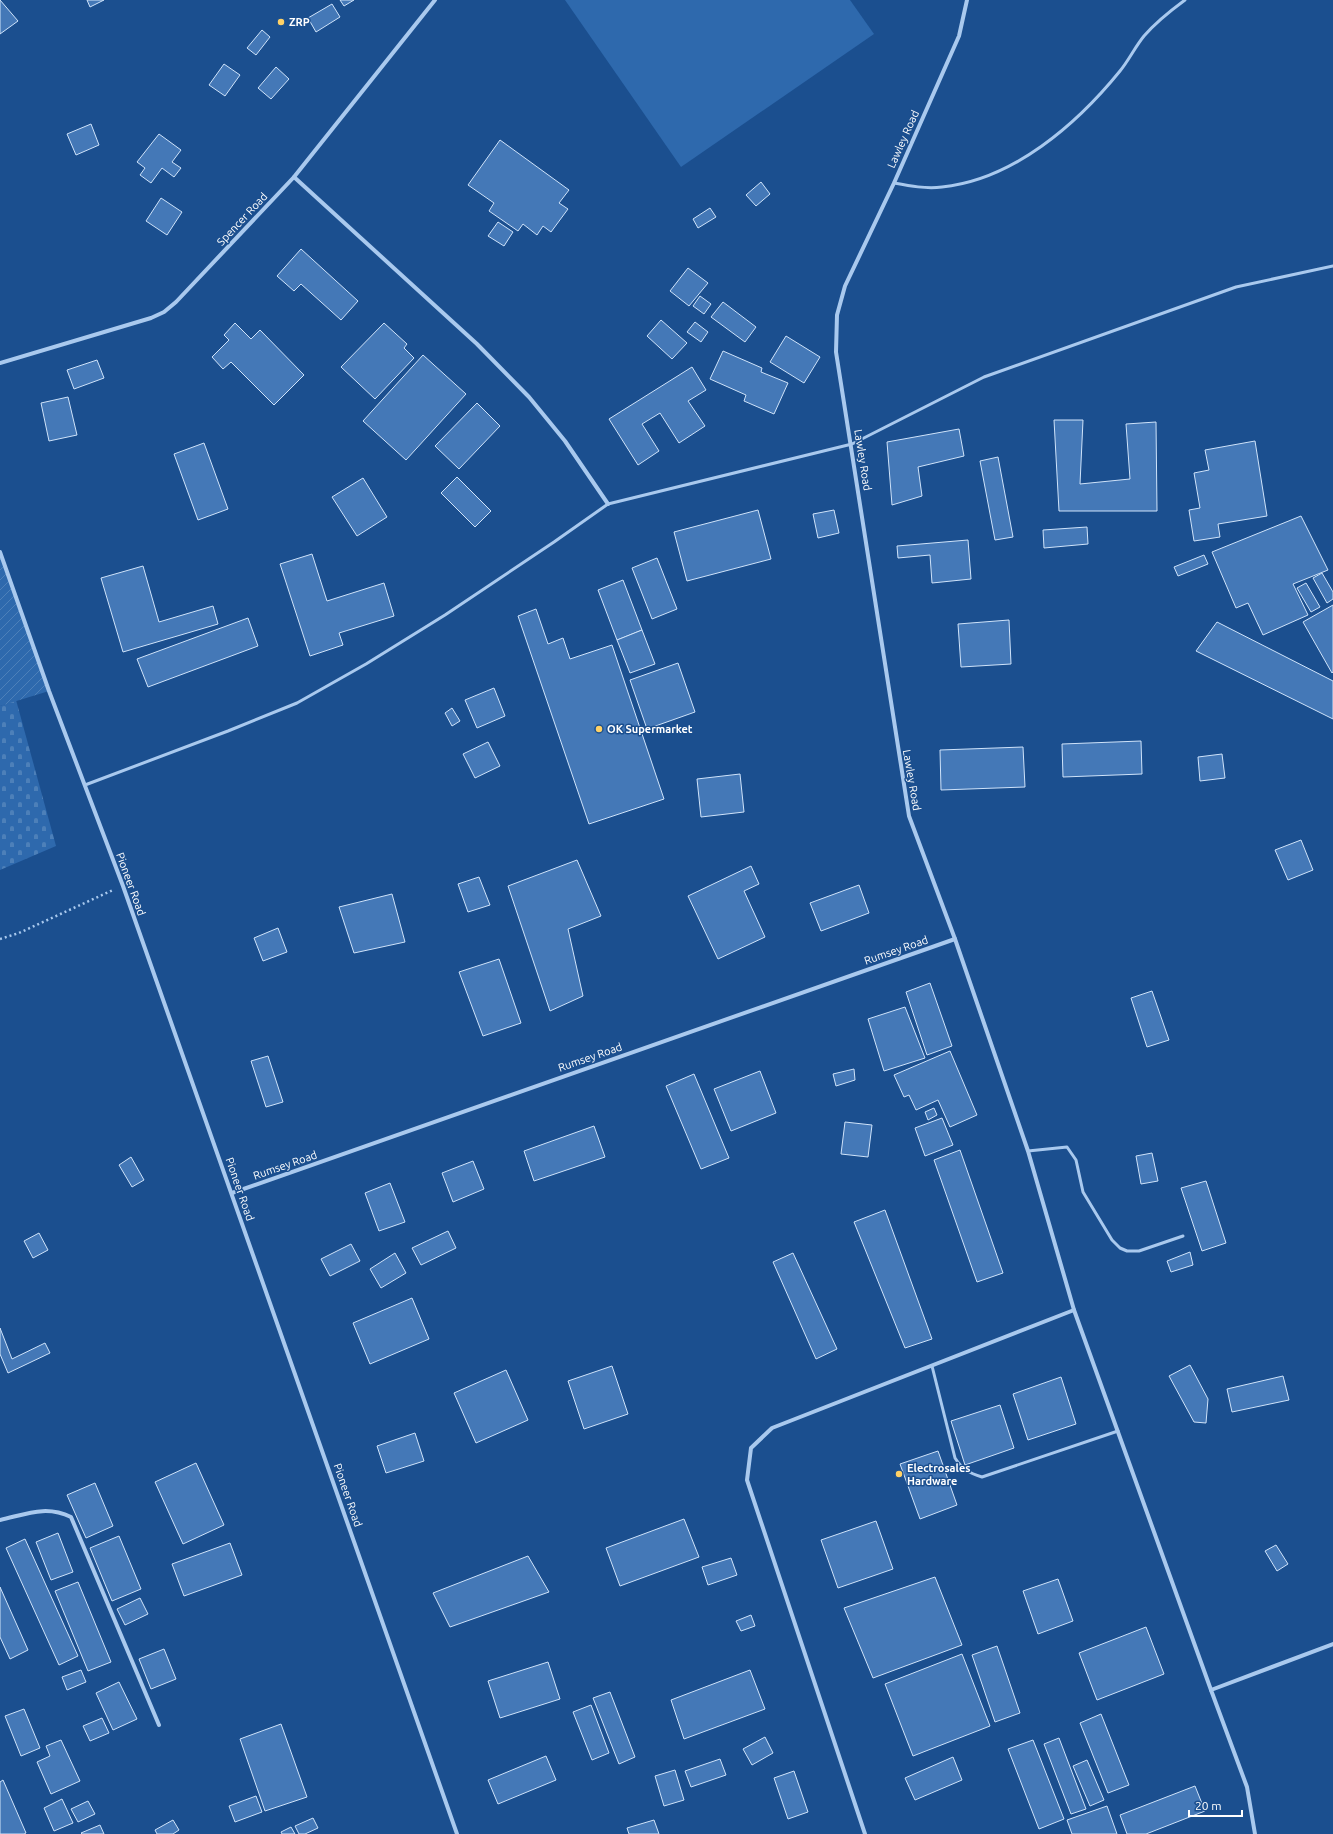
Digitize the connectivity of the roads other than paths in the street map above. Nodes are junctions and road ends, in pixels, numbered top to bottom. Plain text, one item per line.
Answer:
1 (435, 0) edge
2 (967, 0) edge
3 (1185, 0) edge
4 (294, 177) junction
5 (894, 183) junction
6 (1333, 266) edge
7 (0, 364) edge
8 (852, 444) junction
9 (608, 504) junction
10 (0, 552) edge
11 (85, 785) junction
12 (955, 939) junction
13 (1028, 1151) junction
14 (232, 1193) junction
15 (1183, 1236) dead end
16 (1074, 1310) junction
17 (932, 1366) junction
18 (1118, 1431) junction
19 (0, 1520) edge
20 (1333, 1644) edge
21 (1211, 1690) junction
22 (159, 1725) dead end
23 (457, 1834) edge
24 (865, 1834) edge
25 (1255, 1834) edge

1 - 4 street, Spencer Road
2 - 5 street, Lawley Road
3 - 5 lane
4 - 7 street, Spencer Road
4 - 9 street
5 - 8 street, Lawley Road
6 - 8 lane
8 - 9 lane
8 - 12 street, Lawley Road
9 - 11 lane
10 - 11 street, Pioneer Road
11 - 14 street, Pioneer Road
12 - 13 street, Lawley Road
12 - 14 street, Rumsey Road
13 - 15 lane
13 - 16 street, Lawley Road
14 - 23 street, Pioneer Road
16 - 17 street
16 - 18 street, Lawley Road
17 - 18 lane
17 - 24 street
18 - 21 street, Lawley Road
19 - 22 street
20 - 21 street
21 - 25 street, Lawley Road

